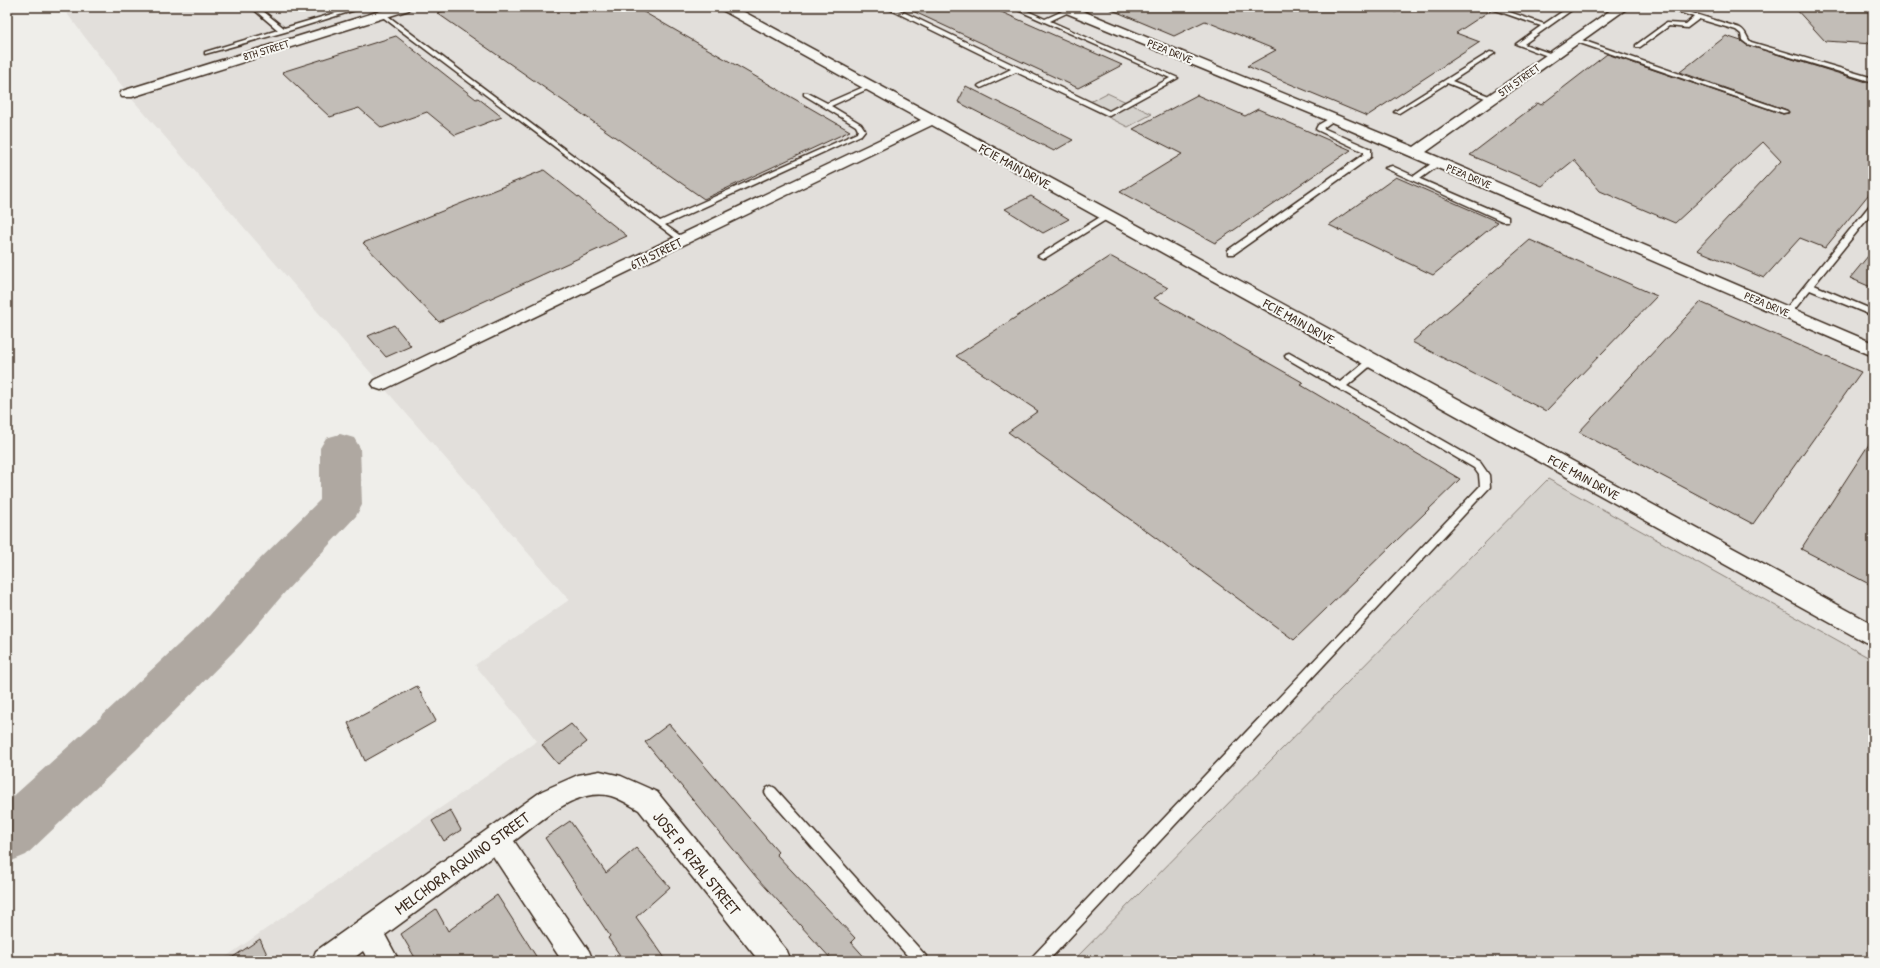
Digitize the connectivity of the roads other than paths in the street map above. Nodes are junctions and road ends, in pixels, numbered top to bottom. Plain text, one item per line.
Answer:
1 (254, 7) edge
2 (362, 7) edge
3 (405, 7) edge
4 (726, 7) edge
5 (888, 7) edge
6 (1014, 7) edge
7 (1489, 7) edge
8 (1573, 7) edge
9 (1623, 7) edge
10 (1667, 7) edge
11 (1066, 8) edge
12 (382, 14) junction
13 (1698, 17) junction
14 (1045, 21) junction
15 (1545, 26) junction
16 (283, 31) junction
17 (1576, 40) junction
18 (1638, 46) dead end
19 (207, 53) dead end
20 (1492, 53) dead end
21 (1554, 56) junction
22 (1017, 69) junction
23 (1873, 80) edge
24 (1447, 81) junction
25 (870, 86) junction
26 (981, 86) dead end
27 (127, 94) dead end
28 (806, 94) dead end
29 (1492, 99) junction
30 (826, 106) junction
31 (1397, 112) dead end
32 (1785, 112) dead end
33 (1334, 118) junction
34 (932, 120) junction
35 (1416, 153) junction
36 (1438, 163) junction
37 (1389, 168) dead end
38 (1415, 179) junction
39 (1873, 207) edge
40 (1108, 216) junction
41 (1505, 219) dead end
42 (660, 224) junction
43 (682, 241) junction
44 (1231, 252) dead end
45 (1042, 256) dead end
46 (1809, 286) junction
47 (1788, 313) junction
48 (1873, 313) edge
49 (1873, 350) edge
50 (1290, 356) dead end
51 (1371, 361) junction
52 (381, 384) dead end
53 (1342, 386) junction
54 (1873, 635) edge
55 (605, 782) joint
56 (772, 792) dead end
57 (496, 838) junction
58 (367, 931) junction
59 (326, 961) edge
60 (385, 961) edge
61 (578, 961) edge
62 (777, 961) edge
63 (921, 961) edge
64 (1038, 961) edge

1 - 16 lane
2 - 16 lane
3 - 12 street, 8TH STREET
4 - 25 street, FCIE MAIN DRIVE
5 - 22 lane
6 - 14 lane
7 - 15 lane
8 - 15 lane
9 - 17 street, 5TH STREET
10 - 13 lane
11 - 14 lane
11 - 33 street, PEZA DRIVE
12 - 27 street, 8TH STREET
12 - 42 lane
13 - 18 lane
13 - 23 lane
14 - 22 lane
15 - 21 lane
16 - 19 lane
17 - 21 street, 5TH STREET
17 - 32 lane
20 - 24 lane
21 - 29 street, 5TH STREET
22 - 26 lane
24 - 29 lane
24 - 31 lane
25 - 30 lane
25 - 34 street, FCIE MAIN DRIVE
28 - 30 lane
29 - 35 street, 5TH STREET
30 - 42 lane
33 - 35 street, PEZA DRIVE
33 - 44 lane
34 - 40 street, FCIE MAIN DRIVE
34 - 43 street, 6TH STREET
35 - 36 street, PEZA DRIVE
36 - 38 lane
36 - 47 street, PEZA DRIVE
37 - 38 lane
38 - 41 lane
39 - 46 lane
40 - 45 lane
40 - 51 street, FCIE MAIN DRIVE
42 - 43 lane
43 - 52 street, 6TH STREET
46 - 47 lane
46 - 48 lane
47 - 49 street, PEZA DRIVE
50 - 53 lane
51 - 53 lane
51 - 54 street, FCIE MAIN DRIVE
53 - 64 lane
55 - 57 street, MELCHORA AQUINO STREET
55 - 62 street, JOSE P. RIZAL STREET
56 - 63 lane
57 - 58 street, MELCHORA AQUINO STREET
57 - 61 street
58 - 59 street, MELCHORA AQUINO STREET
58 - 60 street

